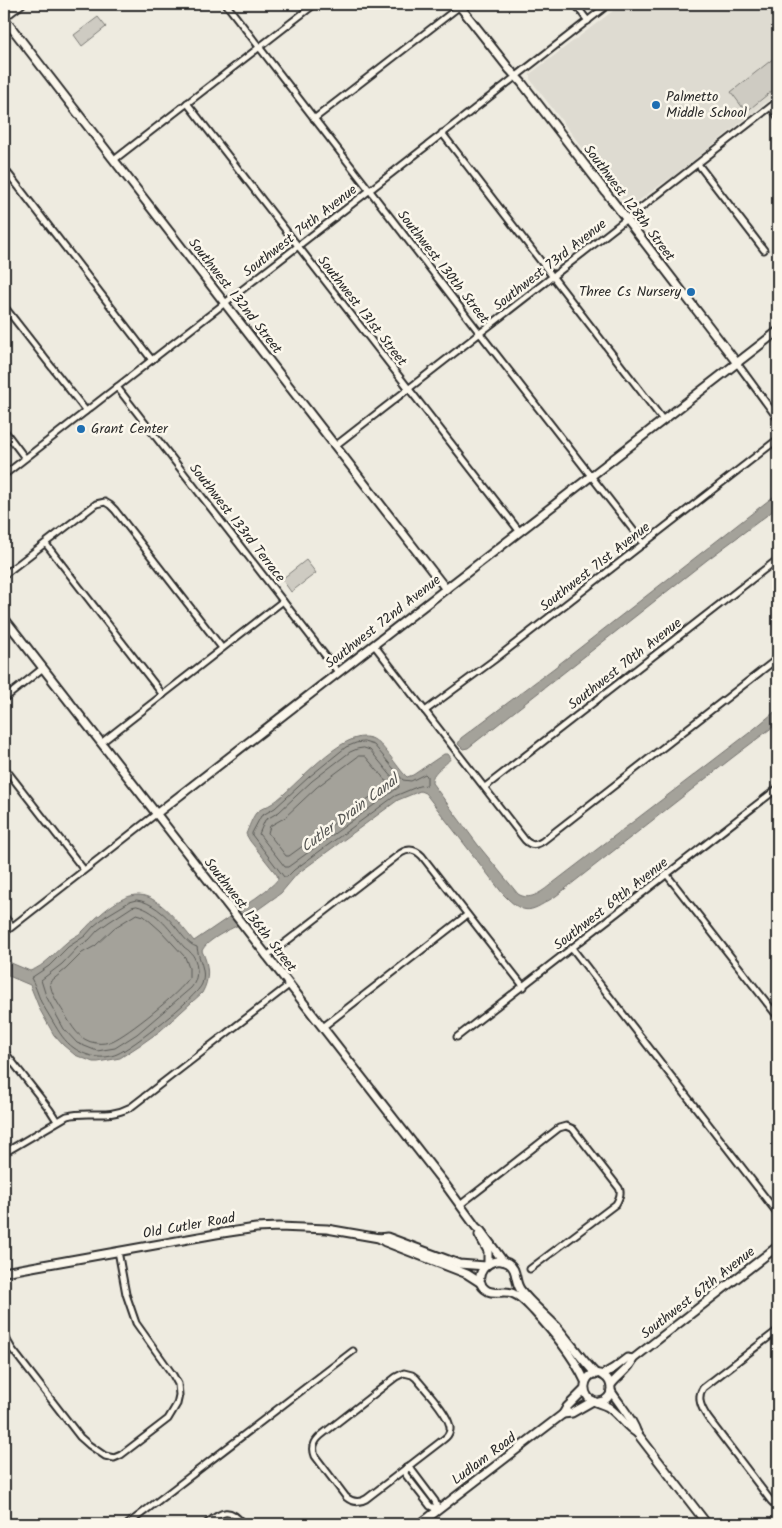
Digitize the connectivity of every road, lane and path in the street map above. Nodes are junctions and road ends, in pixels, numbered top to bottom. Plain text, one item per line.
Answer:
1 (21, 4) edge
2 (226, 4) edge
3 (315, 4) edge
4 (574, 4) edge
5 (609, 4) edge
6 (459, 5) edge
7 (4, 18) edge
8 (588, 21) junction
9 (259, 47) junction
10 (516, 77) junction
11 (778, 101) edge
12 (187, 103) junction
13 (771, 107) junction
14 (778, 117) edge
15 (314, 119) junction
16 (442, 134) junction
17 (114, 160) junction
18 (698, 164) junction
19 (4, 168) edge
20 (370, 190) junction
21 (626, 220) junction
22 (298, 246) junction
23 (764, 250) dead end
24 (553, 278) junction
25 (225, 303) junction
26 (4, 306) edge
27 (778, 331) edge
28 (480, 334) junction
29 (152, 360) junction
30 (737, 363) junction
31 (117, 387) junction
32 (408, 389) junction
33 (86, 411) junction
34 (778, 419) edge
35 (663, 420) junction
36 (4, 430) edge
37 (778, 439) edge
38 (335, 446) junction
39 (25, 458) junction
40 (4, 475) edge
41 (591, 476) junction
42 (520, 532) junction
43 (46, 544) junction
44 (644, 544) junction
45 (778, 559) edge
46 (4, 575) edge
47 (446, 589) junction
48 (282, 600) junction
49 (4, 618) edge
50 (374, 645) junction
51 (222, 648) junction
52 (778, 658) edge
53 (43, 668) junction
54 (338, 672) junction
55 (163, 695) junction
56 (4, 699) edge
57 (425, 711) junction
58 (101, 743) junction
59 (4, 767) edge
60 (485, 788) junction
61 (778, 788) edge
62 (156, 814) junction
63 (84, 870) junction
64 (668, 874) junction
65 (467, 915) junction
66 (4, 916) edge
67 (12, 926) junction
68 (4, 933) edge
69 (572, 948) junction
70 (266, 956) junction
71 (288, 985) junction
72 (524, 986) junction
73 (778, 1017) edge
74 (322, 1028) junction
75 (457, 1037) dead end
76 (4, 1051) edge
77 (57, 1121) junction
78 (4, 1152) edge
79 (460, 1204) junction
80 (778, 1214) edge
81 (476, 1228) junction
82 (379, 1238) junction
83 (778, 1246) edge
84 (118, 1251) junction
85 (502, 1262) junction
86 (487, 1265) junction
87 (530, 1269) dead end
88 (4, 1272) edge
89 (516, 1280) junction
90 (481, 1283) junction
91 (502, 1291) junction
92 (776, 1331) edge
93 (4, 1335) edge
94 (778, 1338) edge
95 (353, 1351) dead end
96 (633, 1359) junction
97 (599, 1374) junction
98 (585, 1381) junction
99 (611, 1388) junction
100 (584, 1390) junction
101 (596, 1402) junction
102 (564, 1414) junction
103 (637, 1432) junction
104 (406, 1468) junction
105 (778, 1508) edge
106 (438, 1510) junction
107 (128, 1524) edge
108 (206, 1524) edge
109 (243, 1524) edge
110 (420, 1524) edge
111 (707, 1524) edge

1 - 7 street
2 - 9 street, Southwest 130th Street
3 - 9 street
4 - 8 street
5 - 8 street, Southwest 74th Avenue
6 - 10 street, Southwest 128th Street
6 - 15 street
7 - 17 street, Southwest 132nd Street
8 - 10 street, Southwest 74th Avenue
9 - 12 street
9 - 15 street, Southwest 130th Street
10 - 16 street, Southwest 74th Avenue
10 - 21 street, Southwest 128th Street
11 - 13 street, Southwest 73rd Avenue
12 - 17 street
12 - 22 street, Southwest 131st Street
13 - 14 street
13 - 18 street, Southwest 73rd Avenue
15 - 20 street, Southwest 130th Street
16 - 20 street, Southwest 74th Avenue
16 - 24 street
17 - 25 street, Southwest 132nd Street
18 - 21 street, Southwest 73rd Avenue
18 - 23 street
19 - 29 street
20 - 22 street, Southwest 74th Avenue
20 - 28 street, Southwest 130th Street
21 - 24 street, Southwest 73rd Avenue
21 - 30 street, Southwest 128th Street
22 - 25 street, Southwest 74th Avenue
22 - 32 street, Southwest 131st Street
24 - 28 street, Southwest 73rd Avenue
24 - 35 street
25 - 29 street, Southwest 74th Avenue
25 - 38 street, Southwest 132nd Street
26 - 33 street
27 - 30 street, Southwest 72nd Avenue
28 - 32 street, Southwest 73rd Avenue
28 - 41 street, Southwest 130th Street
29 - 31 street, Southwest 74th Avenue
30 - 34 street, Southwest 128th Street
30 - 35 street, Southwest 72nd Avenue
31 - 33 street, Southwest 74th Avenue
31 - 48 street, Southwest 133rd Terrace
32 - 38 street, Southwest 73rd Avenue
32 - 42 street, Southwest 131st Street
33 - 39 street, Southwest 74th Avenue
35 - 41 street, Southwest 72nd Avenue
36 - 39 street
37 - 44 street, Southwest 71st Avenue
38 - 47 street, Southwest 132nd Street
39 - 40 street, Southwest 74th Avenue
41 - 42 street, Southwest 72nd Avenue
41 - 44 street, Southwest 130th Street
42 - 47 street, Southwest 72nd Avenue
43 - 46 street
43 - 51 street
43 - 55 street
44 - 57 street, Southwest 71st Avenue
45 - 60 street, Southwest 70th Avenue
47 - 50 street, Southwest 72nd Avenue
48 - 51 street
48 - 54 street, Southwest 133rd Terrace
49 - 53 street, Southwest 136th Street
50 - 54 street, Southwest 72nd Avenue
50 - 57 street
51 - 55 street
52 - 60 street
53 - 56 street
53 - 58 street, Southwest 136th Street
54 - 62 street, Southwest 72nd Avenue
55 - 58 street
57 - 60 street
58 - 62 street, Southwest 136th Street
59 - 63 street
61 - 64 street, Southwest 69th Avenue
62 - 63 street, Southwest 72nd Avenue
62 - 70 street, Southwest 136th Street
63 - 67 street, Southwest 72nd Avenue
64 - 69 street, Southwest 69th Avenue
64 - 73 street
65 - 70 street
65 - 72 street
65 - 74 street
66 - 67 street
67 - 68 street, Southwest 72nd Avenue
69 - 72 street, Southwest 69th Avenue
69 - 80 street
70 - 71 street, Southwest 136th Street
71 - 74 street, Southwest 136th Street
71 - 77 street
72 - 75 street, Southwest 69th Avenue
74 - 79 street, Southwest 136th Street
76 - 77 street
77 - 78 street
79 - 81 street, Southwest 136th Street
79 - 87 street
81 - 85 street, Southwest 136th Street
81 - 86 street, Southwest 136th Street
82 - 84 street, Old Cutler Road
82 - 86 street
82 - 90 street
83 - 96 street, Southwest 67th Avenue
84 - 88 street, Old Cutler Road
84 - 93 street
85 - 86 street
85 - 89 street
86 - 90 street
89 - 91 street
89 - 97 street
90 - 91 street
91 - 98 street
92 - 94 street
92 - 105 street
95 - 107 street
96 - 97 street, Southwest 67th Avenue
96 - 99 street, Southwest 67th Avenue
97 - 98 street
97 - 99 street
98 - 100 street
99 - 101 street
99 - 103 street
100 - 101 street
100 - 102 street, Ludlam Road
101 - 102 street, Ludlam Road
101 - 103 street
102 - 106 street, Ludlam Road
103 - 111 street
104 - 104 street
104 - 106 street
106 - 110 street, Ludlam Road
108 - 109 street

